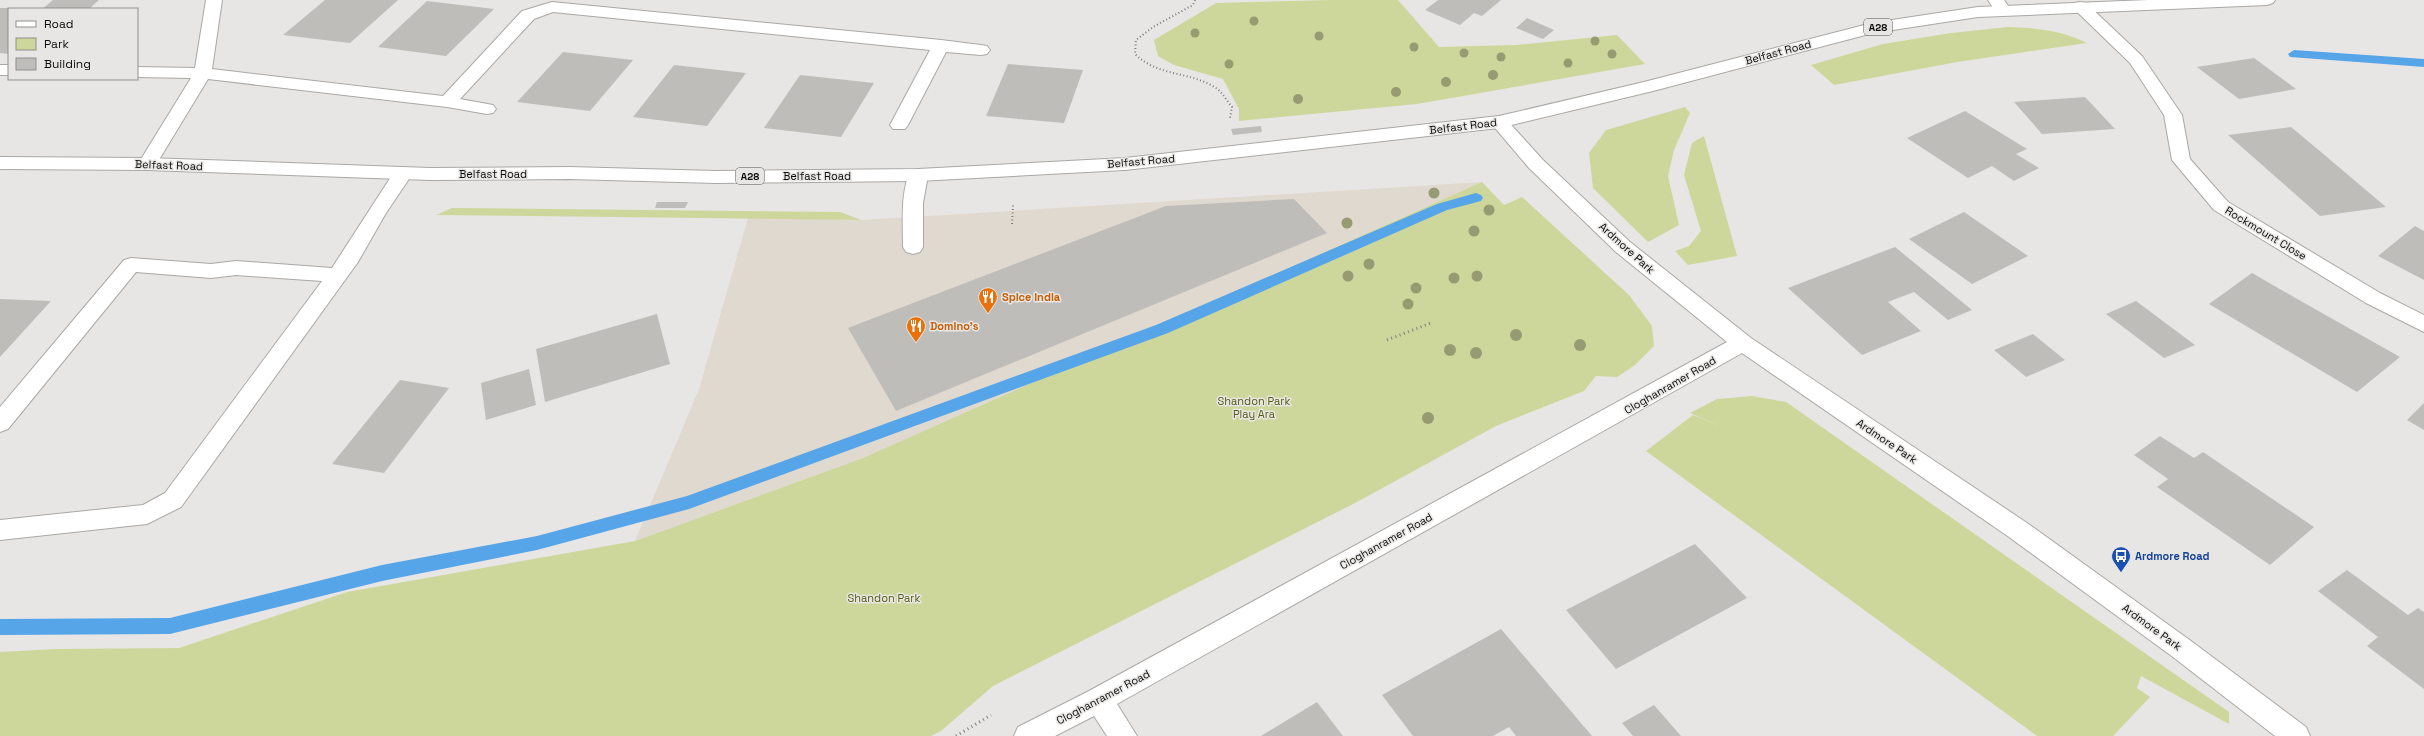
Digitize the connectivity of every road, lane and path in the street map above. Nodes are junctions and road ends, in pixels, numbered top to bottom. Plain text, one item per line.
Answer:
1 (214, 0) edge
2 (1195, 0) edge
3 (2267, 0) edge
4 (2000, 5) edge
5 (2080, 7) junction
6 (941, 45) junction
7 (981, 50) dead end
8 (138, 72) edge
9 (203, 73) junction
10 (447, 102) junction
11 (487, 109) dead end
12 (1230, 119) dead end
13 (1498, 122) junction
14 (899, 125) dead end
15 (0, 163) edge
16 (147, 164) junction
17 (403, 174) junction
18 (918, 175) junction
19 (1014, 203) dead end
20 (1012, 224) dead end
21 (913, 247) dead end
22 (338, 275) junction
23 (1430, 323) dead end
24 (2424, 324) edge
25 (1387, 340) dead end
26 (1743, 343) junction
27 (0, 423) edge
28 (0, 530) edge
29 (1098, 700) junction
30 (1028, 736) edge
31 (1122, 736) edge
32 (2296, 736) edge

1 - 9 main road
2 - 12 path
3 - 5 main road, Belfast Road / A28
4 - 5 main road, Belfast Road / A28
4 - 13 main road, Belfast Road / A28
5 - 24 main road, Rockmount Close
6 - 7 main road
6 - 10 main road
6 - 14 main road
8 - 9 main road
9 - 10 main road
9 - 16 main road
10 - 11 main road
13 - 18 main road, Belfast Road / A28
13 - 26 main road, Ardmore Park
15 - 16 main road, Belfast Road / A28
16 - 17 main road, Belfast Road / A28
17 - 18 main road, Belfast Road / A28
17 - 22 main road
18 - 21 main road
19 - 20 path
22 - 27 main road
22 - 28 main road
23 - 25 path
26 - 29 main road, Cloghanramer Road
26 - 32 main road, Ardmore Park
29 - 30 main road, Cloghanramer Road
29 - 31 main road

